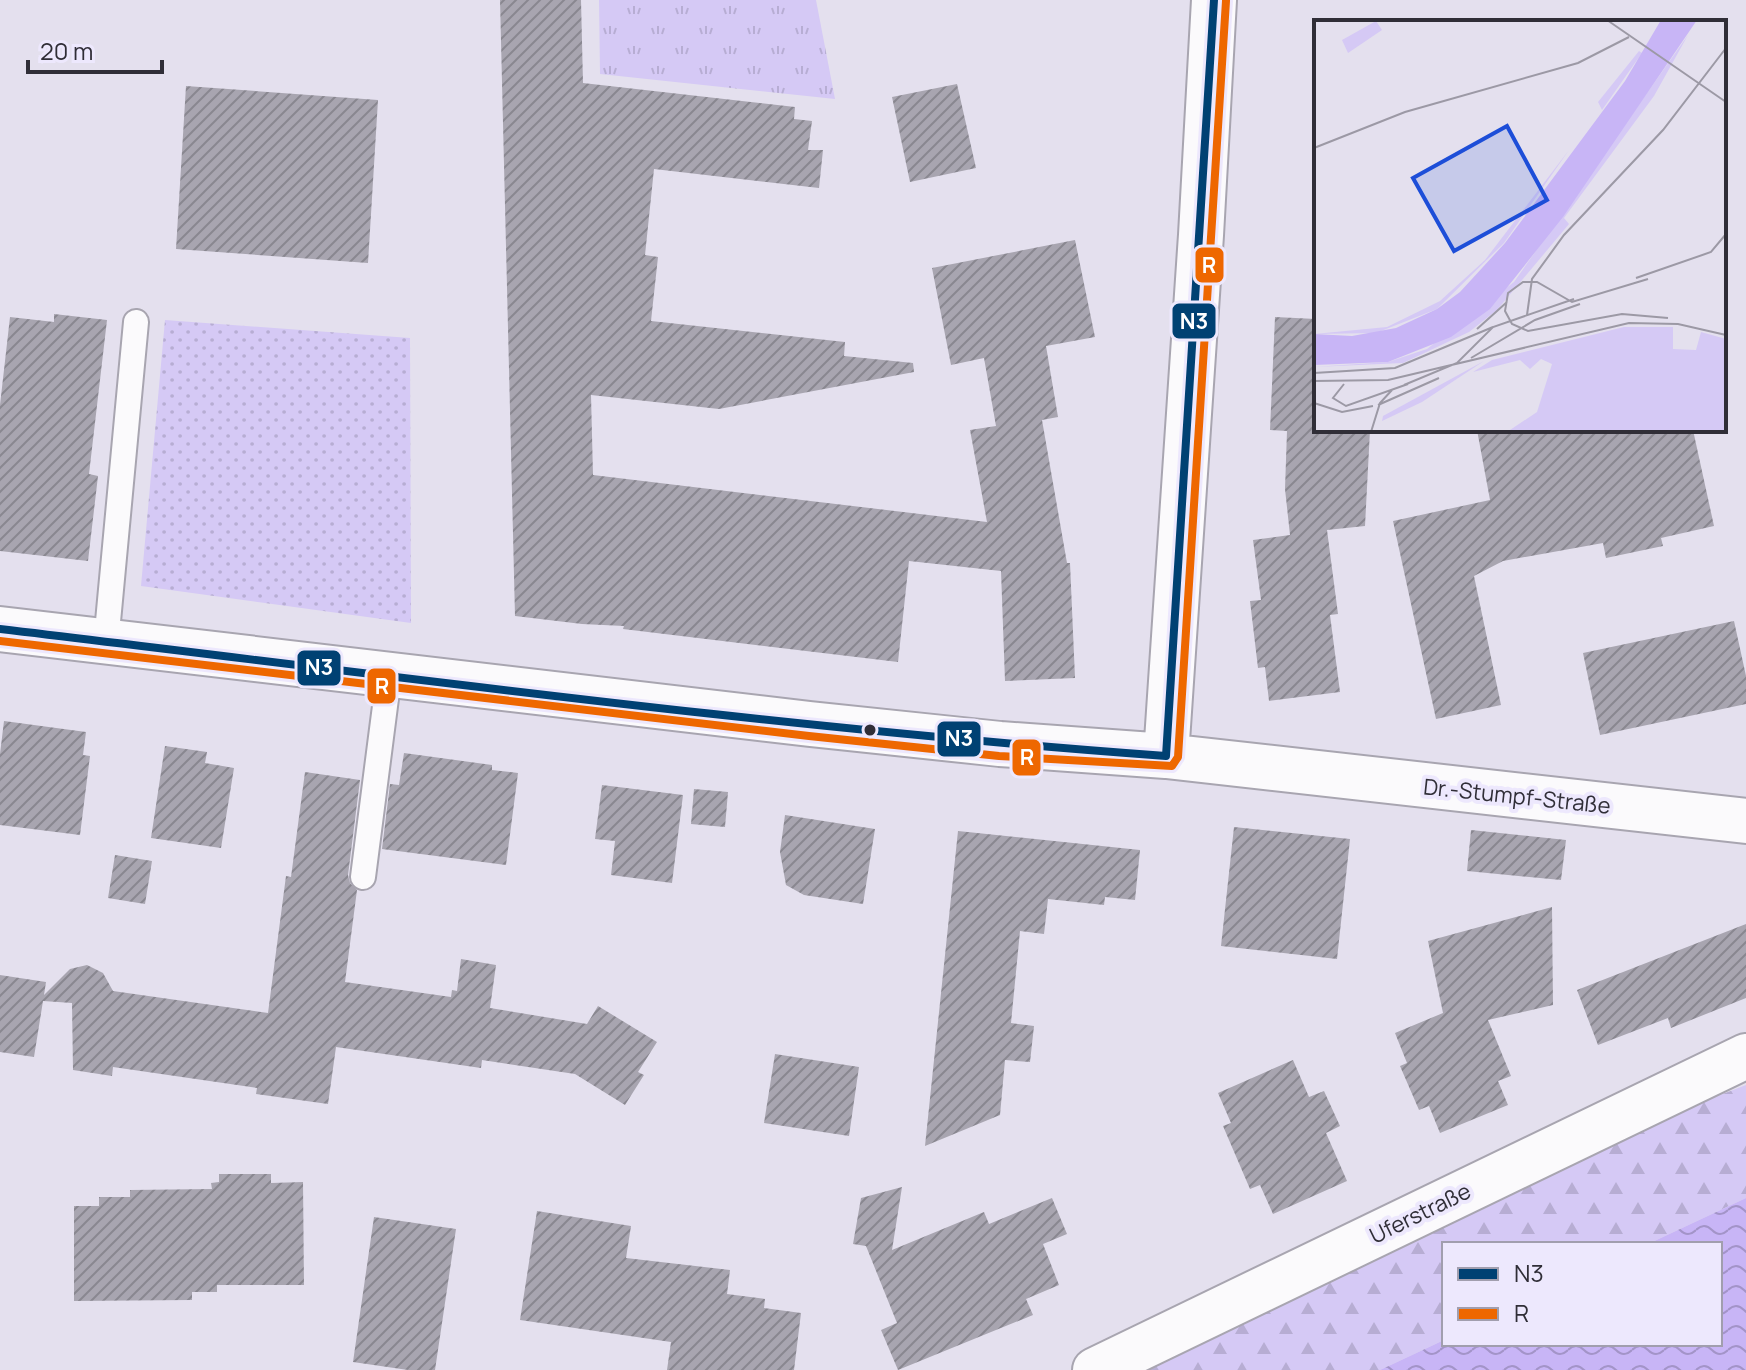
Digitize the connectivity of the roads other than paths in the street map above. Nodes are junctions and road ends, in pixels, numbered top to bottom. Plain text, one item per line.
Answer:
1 (1214, 0) edge
2 (136, 322) dead end
3 (0, 629) edge
4 (106, 643) junction
5 (389, 675) junction
6 (1166, 756) junction
7 (1746, 821) edge
8 (363, 877) dead end
9 (1746, 1056) edge
10 (1095, 1370) edge

1 - 6 street
2 - 4 lane
3 - 4 street, Dr.-Stumpf-Straße
4 - 5 street, Dr.-Stumpf-Straße
5 - 6 street, Dr.-Stumpf-Straße
5 - 8 lane
6 - 7 street, Dr.-Stumpf-Straße
9 - 10 street, Uferstraße

